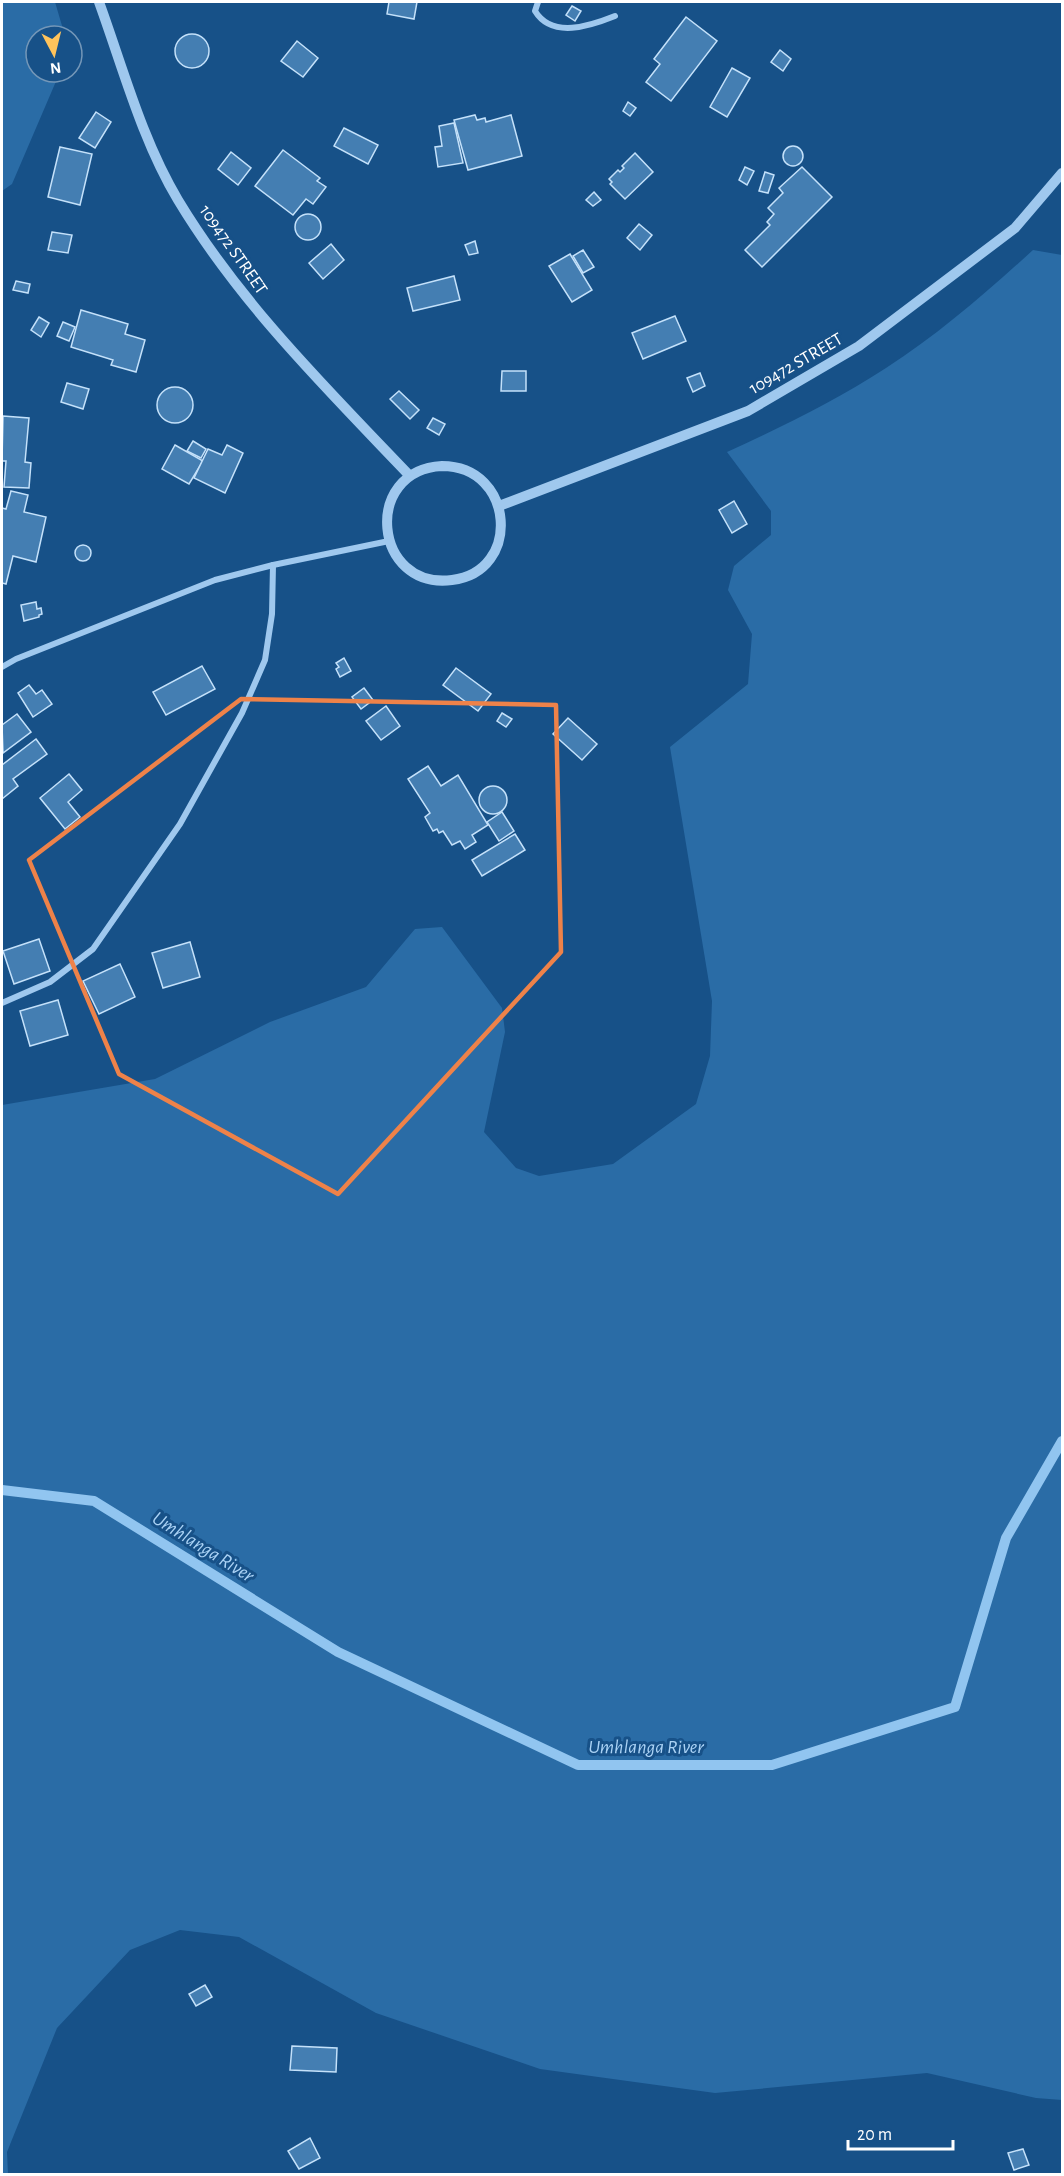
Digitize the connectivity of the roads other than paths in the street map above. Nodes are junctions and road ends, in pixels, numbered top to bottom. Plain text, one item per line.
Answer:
1 (99, 2) edge
2 (538, 2) edge
3 (615, 16) dead end
4 (1062, 173) edge
5 (409, 475) junction
6 (499, 506) junction
7 (389, 541) junction
8 (273, 565) junction
9 (2, 667) edge
10 (2, 1003) edge

1 - 5 street, 109472 STREET
2 - 3 street
4 - 6 street, 109472 STREET
5 - 6 street
5 - 7 street
6 - 7 street
7 - 8 street
8 - 9 street
8 - 10 street

